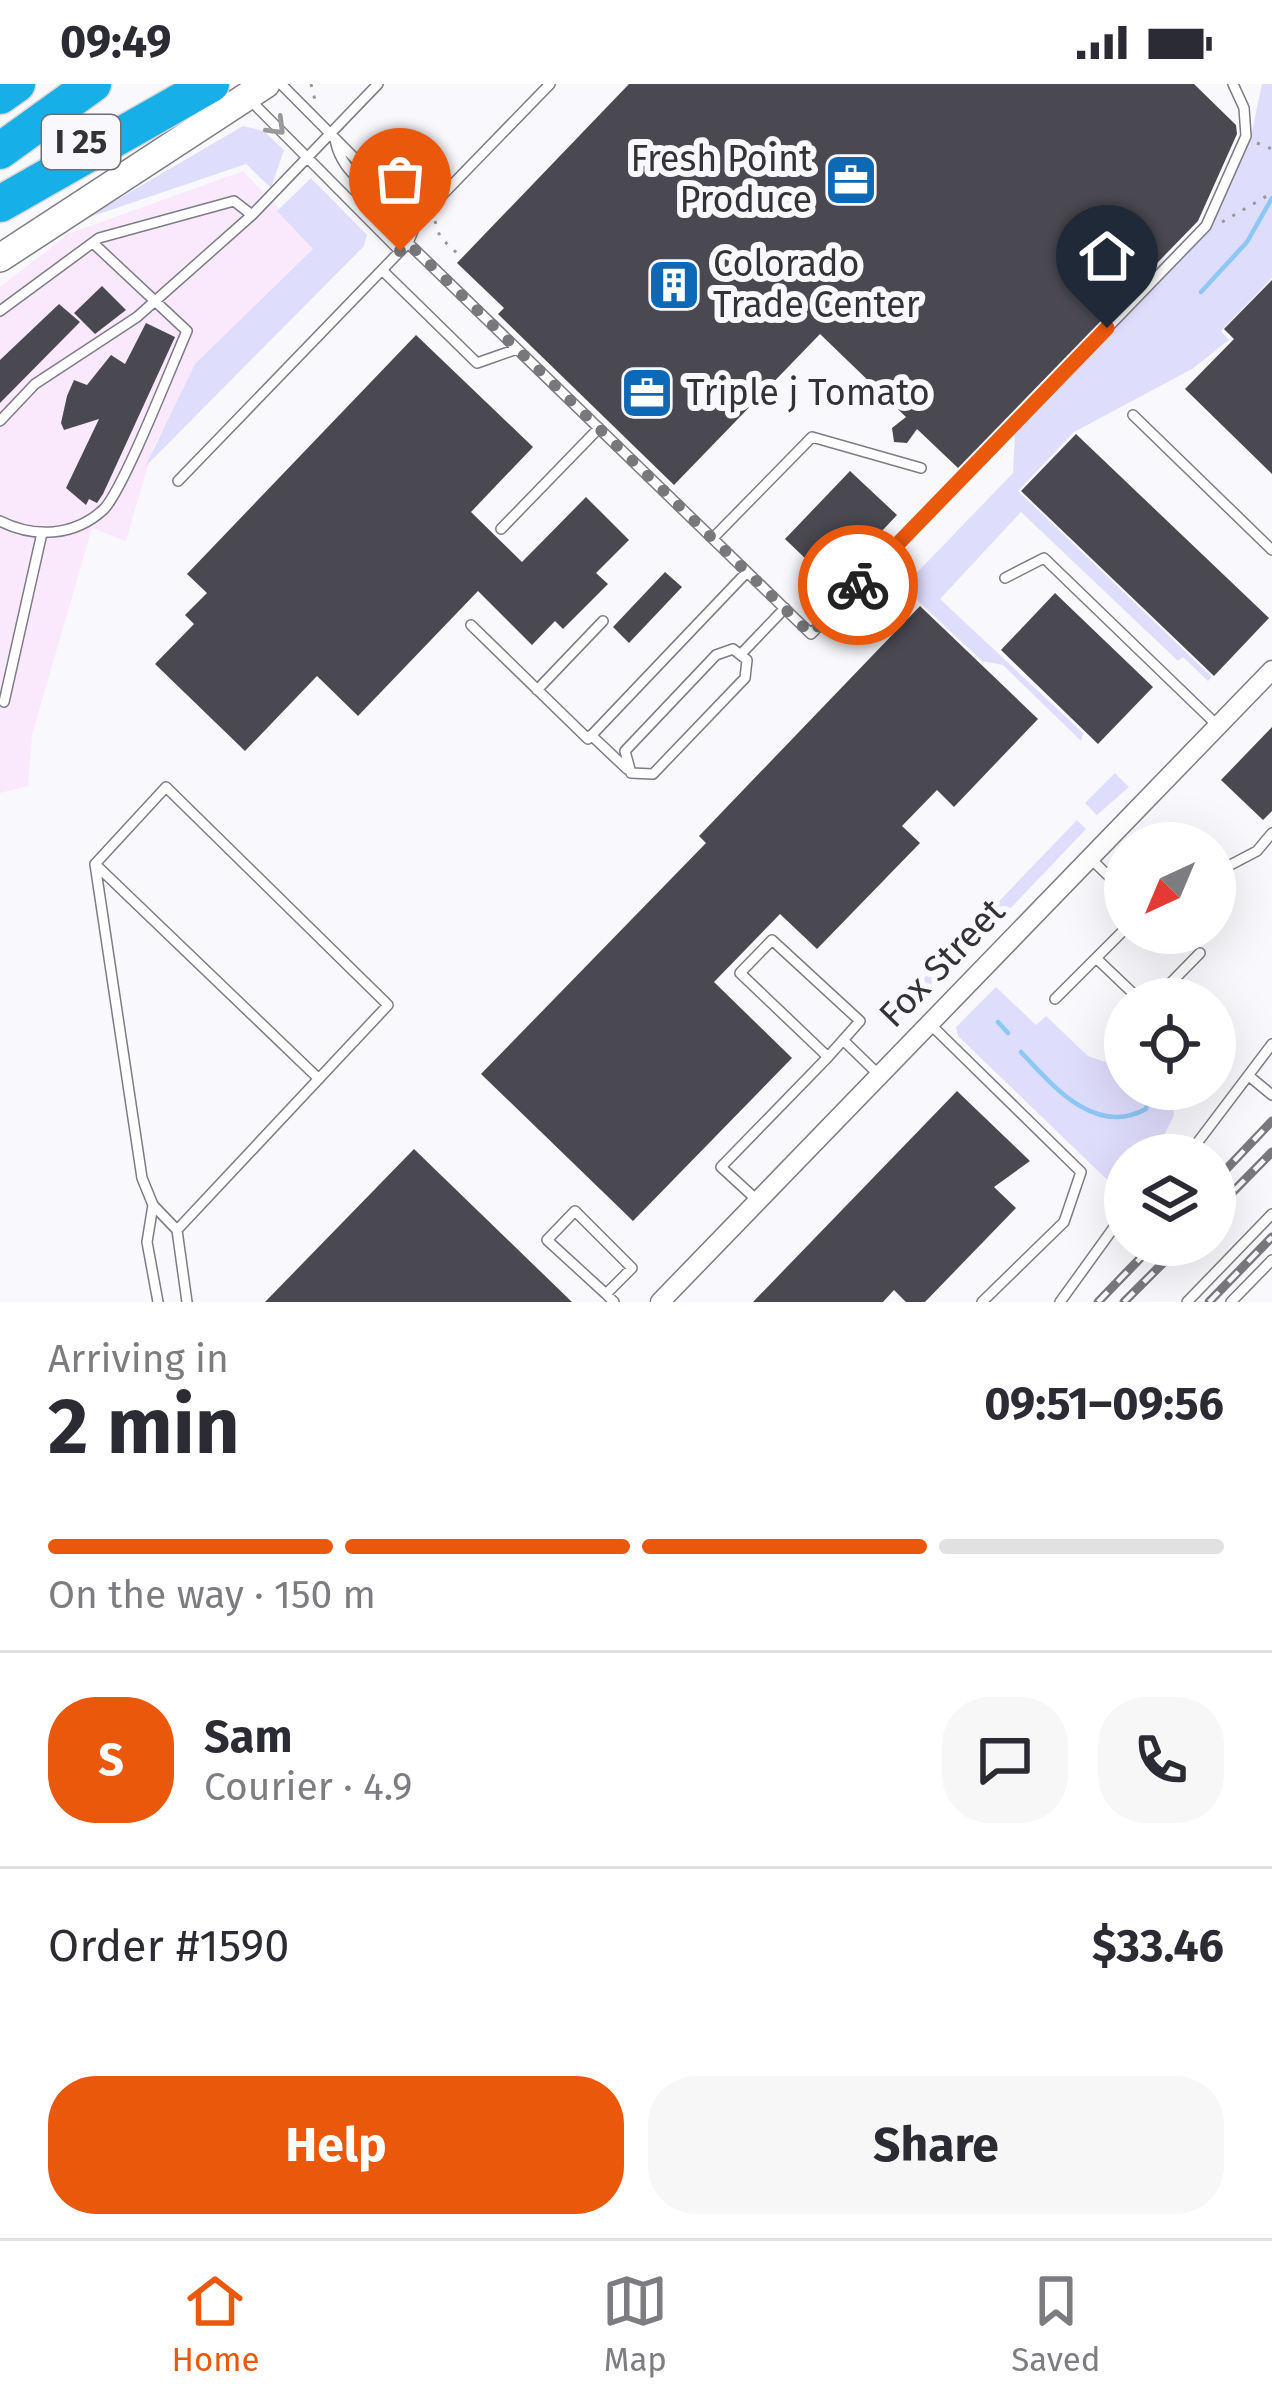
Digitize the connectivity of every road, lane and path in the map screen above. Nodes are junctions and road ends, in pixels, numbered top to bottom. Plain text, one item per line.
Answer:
1 (16, 84) edge
2 (92, 84) edge
3 (164, 84) edge
4 (211, 84) edge
5 (281, 84) edge
6 (378, 84) edge
7 (550, 84) edge
8 (1233, 84) edge
9 (256, 90) edge
10 (0, 96) edge
11 (333, 136) junction
12 (1246, 136) junction
13 (1272, 149) edge
14 (0, 151) edge
15 (307, 157) junction
16 (1271, 193) edge
17 (0, 202) edge
18 (1243, 206) dead end
19 (252, 215) junction
20 (417, 221) junction
21 (93, 242) junction
22 (404, 247) junction
23 (0, 258) edge
24 (382, 270) junction
25 (155, 301) junction
26 (0, 310) edge
27 (517, 349) junction
28 (1132, 415) dead end
29 (0, 422) edge
30 (599, 428) junction
31 (921, 468) dead end
32 (178, 482) dead end
33 (0, 521) edge
34 (501, 530) dead end
35 (42, 533) junction
36 (713, 538) junction
37 (1272, 550) edge
38 (747, 572) junction
39 (1005, 578) dead end
40 (785, 608) junction
41 (603, 621) dead end
42 (471, 625) dead end
43 (742, 653) junction
44 (1272, 670) edge
45 (538, 690) junction
46 (4, 702) dead end
47 (1218, 726) junction
48 (591, 735) junction
49 (631, 773) junction
50 (1272, 832) edge
51 (1090, 858) junction
52 (1236, 862) edge
53 (95, 864) junction
54 (1104, 872) edge
55 (1104, 950) edge
56 (1198, 954) edge
57 (1096, 958) junction
58 (1117, 978) edge
59 (1175, 978) edge
60 (1054, 999) dead end
61 (930, 1024) junction
62 (843, 1040) junction
63 (1272, 1044) edge
64 (828, 1057) junction
65 (1272, 1075) edge
66 (880, 1076) junction
67 (1249, 1076) junction
68 (319, 1079) junction
69 (1269, 1091) edge
70 (1203, 1134) edge
71 (758, 1201) junction
72 (153, 1205) junction
73 (1272, 1214) edge
74 (177, 1230) junction
75 (1104, 1241) edge
76 (1272, 1260) edge
77 (610, 1298) edge
78 (158, 1302) edge
79 (187, 1302) edge
80 (661, 1302) edge
81 (982, 1302) edge
82 (1060, 1302) edge
83 (1187, 1302) edge
84 (1232, 1302) edge

1 - 10 highway, I 25
2 - 14 highway
3 - 17 highway, I 25
4 - 17 highway
5 - 11 lane
6 - 11 lane
7 - 20 lane
8 - 12 lane
9 -> 15 lane
9 - 23 street
11 - 15 lane
11 - 20 lane
12 - 13 path
12 - 40 lane
15 - 19 lane
15 - 22 lane
16 - 18 path
19 - 21 lane
19 - 25 lane
20 - 22 lane
21 - 25 lane
21 - 26 lane
22 - 24 lane
22 - 27 lane
24 - 27 lane
24 - 32 lane
25 - 29 lane
25 - 35 lane
27 - 30 lane
28 - 37 lane
30 - 34 lane
30 - 36 lane
31 - 36 lane
33 - 35 lane
35 - 46 lane
36 - 38 lane
38 - 40 lane
38 - 48 lane
39 - 47 lane
40 - 43 lane
41 - 45 lane
42 - 45 lane
43 - 49 lane
43 - 49 lane
44 - 47 street, Fox Street
45 - 48 lane
47 - 51 street, Fox Street
48 - 49 lane
50 - 52 lane
51 - 54 lane
51 - 61 street, Fox Street
53 - 68 lane
53 - 68 lane
53 - 72 lane
55 - 57 lane
56 - 59 lane
57 - 58 lane
57 - 60 lane
61 - 66 street, Fox Street
61 - 81 lane
62 - 64 lane
62 - 64 lane
62 - 66 lane
63 - 67 lane
64 - 71 lane
65 - 69 lane
66 - 71 street, Fox Street
67 - 69 lane
67 - 70 lane
68 - 74 lane
71 - 80 street, Fox Street
72 - 74 lane
72 - 78 lane
73 - 83 lane
74 - 79 lane
75 - 82 lane
76 - 84 lane
77 - 77 lane

